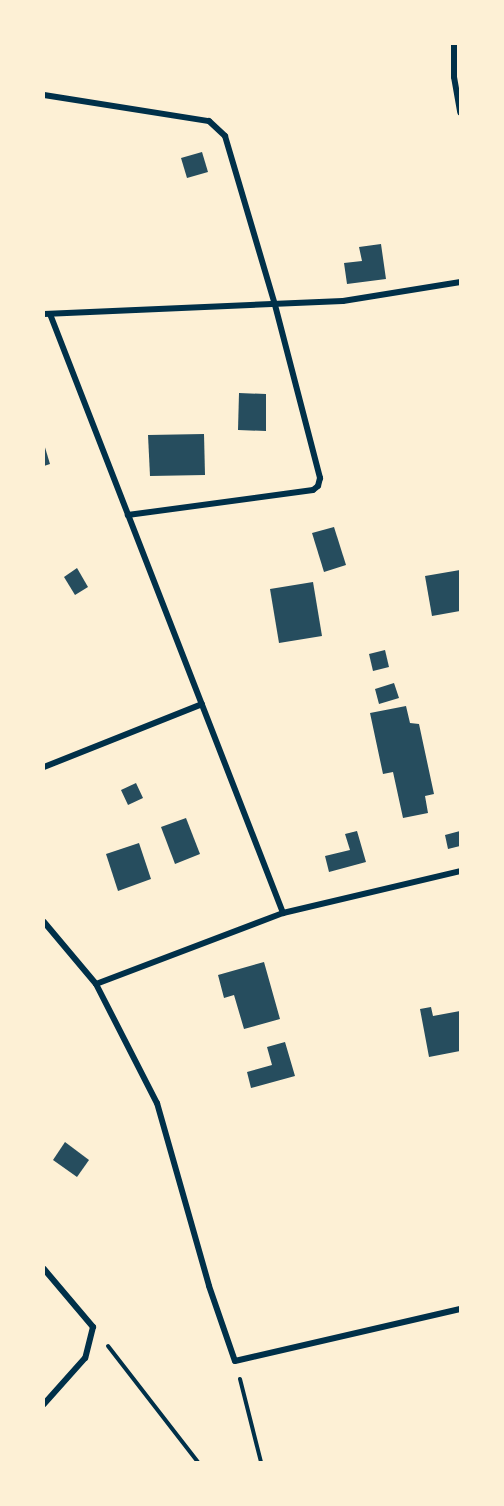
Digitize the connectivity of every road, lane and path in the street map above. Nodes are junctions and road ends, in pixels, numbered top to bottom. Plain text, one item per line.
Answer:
1 (454, 44) edge
2 (44, 95) edge
3 (460, 112) edge
4 (460, 282) edge
5 (275, 305) junction
6 (47, 314) edge
7 (128, 515) junction
8 (202, 704) junction
9 (44, 767) edge
10 (460, 871) edge
11 (283, 913) junction
12 (44, 922) edge
13 (96, 984) junction
14 (44, 1269) edge
15 (460, 1310) edge
16 (93, 1327) junction
17 (235, 1361) junction
18 (44, 1404) edge
19 (198, 1462) edge
20 (261, 1462) edge

1 - 3 street
2 - 5 street
4 - 5 street
5 - 6 street
5 - 7 street
6 - 7 street
7 - 8 street
8 - 9 street
8 - 11 street
10 - 11 street
11 - 13 street
12 - 13 street
13 - 17 street
14 - 16 street
15 - 17 street
16 - 18 street
16 - 19 path
17 - 20 path

